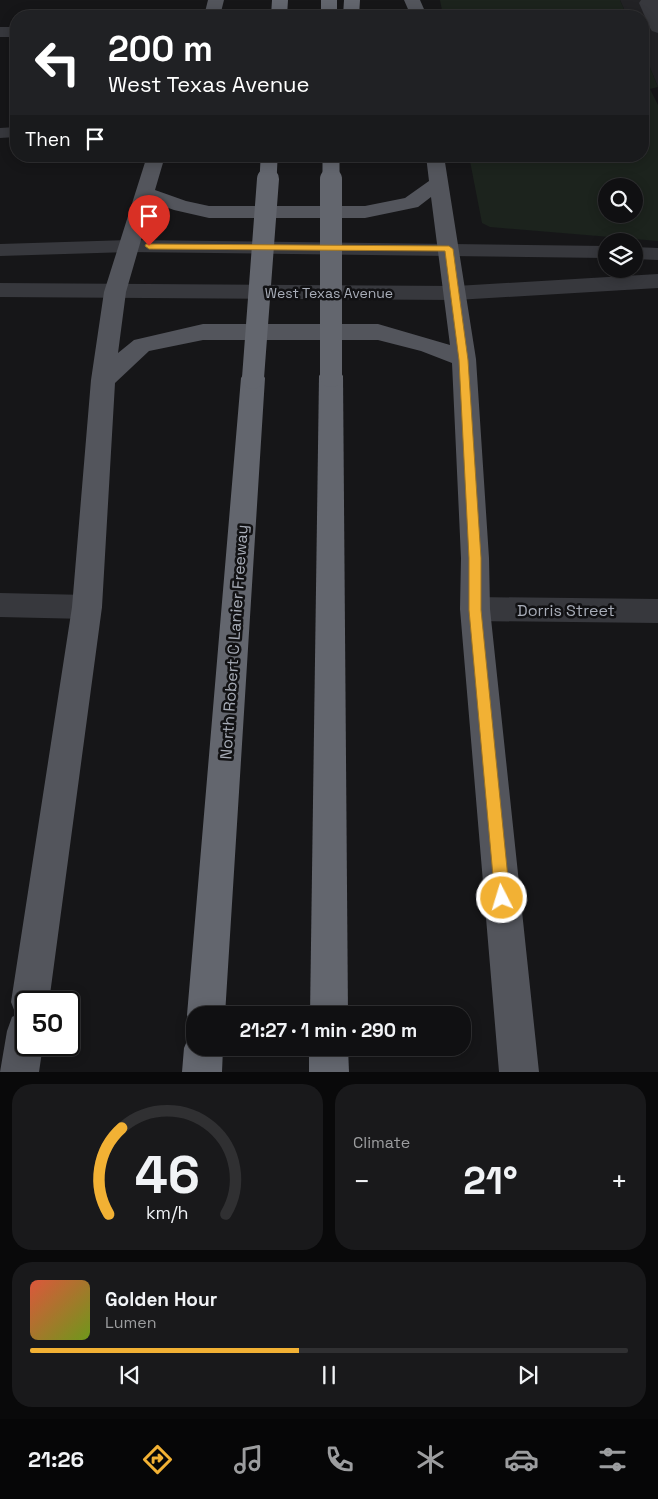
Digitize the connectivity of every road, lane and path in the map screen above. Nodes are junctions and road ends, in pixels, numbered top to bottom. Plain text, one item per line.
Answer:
1 (658, 3) edge
2 (658, 28) edge
3 (154, 162) edge
4 (269, 162) edge
5 (331, 162) edge
6 (436, 162) edge
7 (438, 183) junction
8 (144, 193) junction
9 (129, 246) junction
10 (449, 249) junction
11 (0, 250) edge
12 (598, 252) edge
13 (643, 253) edge
14 (658, 254) edge
15 (658, 281) edge
16 (0, 290) edge
17 (115, 292) junction
18 (456, 293) junction
19 (464, 360) junction
20 (103, 380) junction
21 (0, 605) edge
22 (87, 607) junction
23 (475, 610) junction
24 (658, 611) edge
25 (32, 991) edge
26 (207, 1006) edge
27 (329, 1006) edge
28 (21, 1056) edge
29 (203, 1056) edge
30 (329, 1056) edge
31 (18, 1072) edge
32 (202, 1072) edge
33 (329, 1072) edge
34 (519, 1072) edge

1 - 2 street
3 - 8 main road
4 - 26 highway, North Robert C Lanier Freeway, bridge
5 - 27 highway, bridge
6 - 7 main road
7 - 8 main road
7 - 10 main road
8 - 9 main road
9 - 10 street
9 - 11 street
9 - 17 main road
10 - 12 street
10 - 18 main road
13 - 14 street
15 - 18 street, West Texas Avenue
16 - 17 street, West Texas Avenue
17 - 18 street, West Texas Avenue
17 - 20 main road
18 - 19 main road
19 - 20 main road
19 - 23 main road
20 - 22 main road
21 - 22 street
22 - 25 main road
23 - 24 street, Dorris Street
23 - 34 main road
28 - 31 main road
29 - 32 highway
30 - 33 highway

